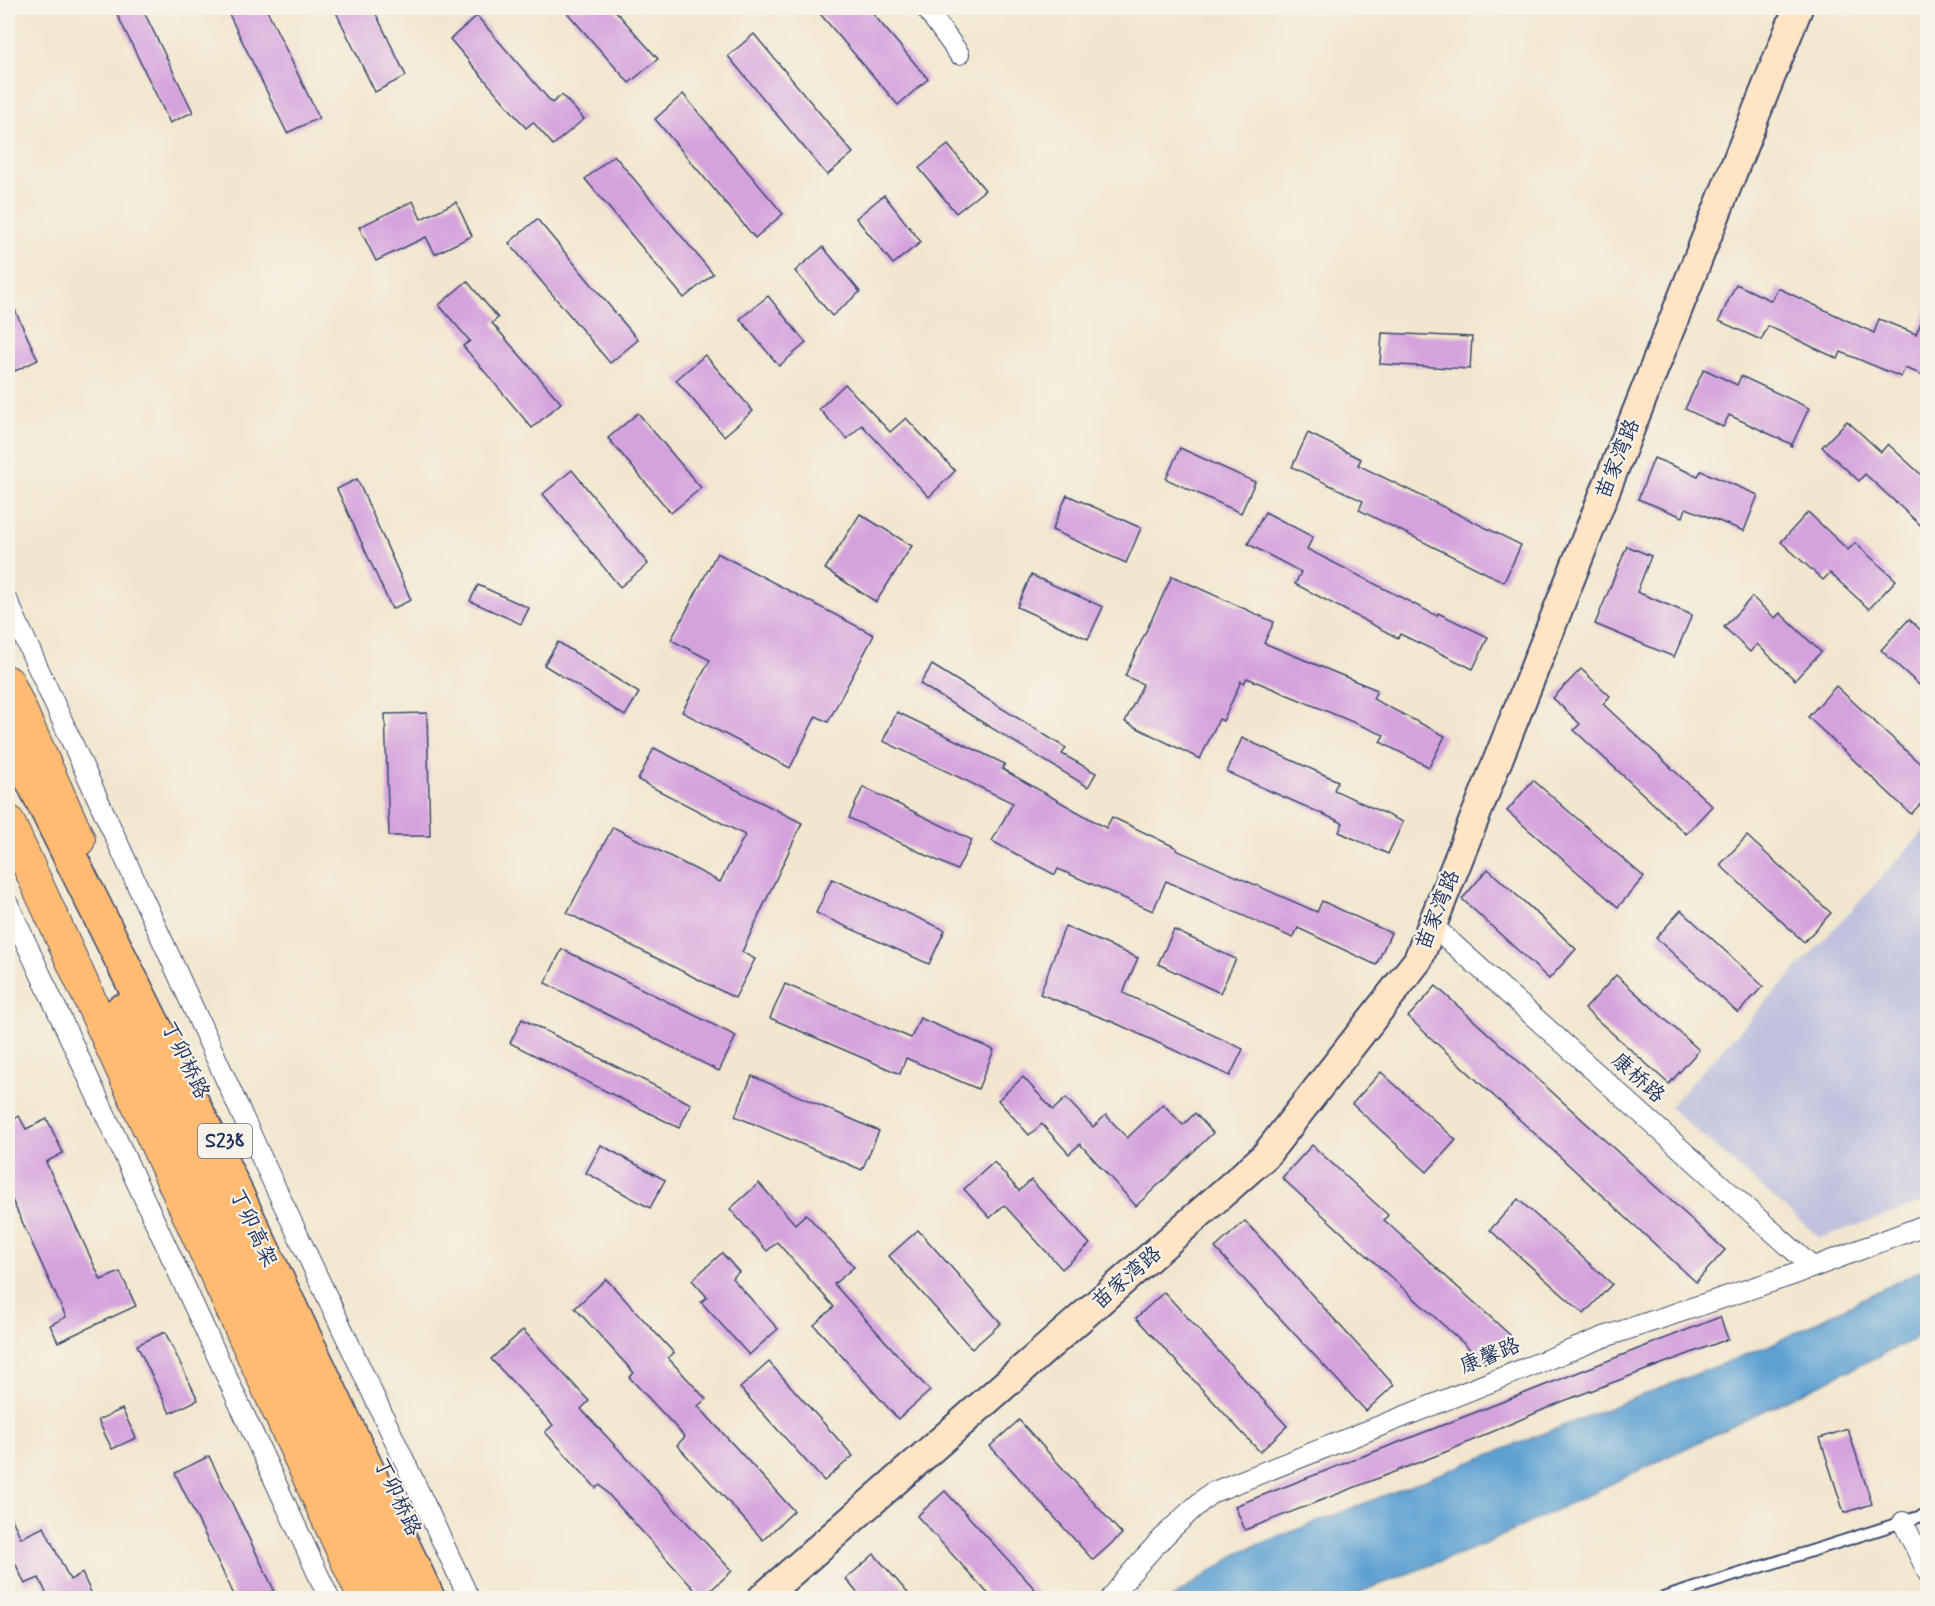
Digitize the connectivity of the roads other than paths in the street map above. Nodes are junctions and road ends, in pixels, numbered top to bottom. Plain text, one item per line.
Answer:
1 (926, 8) edge
2 (1798, 8) edge
3 (959, 54) dead end
4 (8, 602) edge
5 (8, 682) edge
6 (8, 732) edge
7 (8, 770) edge
8 (8, 822) edge
9 (8, 904) edge
10 (1432, 925) junction
11 (1928, 1224) edge
12 (1812, 1267) junction
13 (1928, 1514) edge
14 (1903, 1522) junction
15 (1928, 1573) edge
16 (329, 1599) edge
17 (364, 1599) edge
18 (398, 1599) edge
19 (428, 1599) edge
20 (442, 1599) edge
21 (469, 1599) edge
22 (762, 1599) edge
23 (1112, 1599) edge
24 (1663, 1599) edge

1 - 3 street
2 - 10 street, 苗家湾路
4 - 21 street
5 - 20 main road, 丁卯桥路 / S238
6 - 19 highway, 丁卯高架 / S238
7 - 18 highway, 丁卯高架 / S238
8 - 17 main road
9 - 16 street
10 - 12 street, 康桥路
10 - 22 street, 苗家湾路
11 - 12 street, 康馨路
12 - 23 street, 康馨路
13 - 14 lane
14 - 15 street
14 - 24 lane

